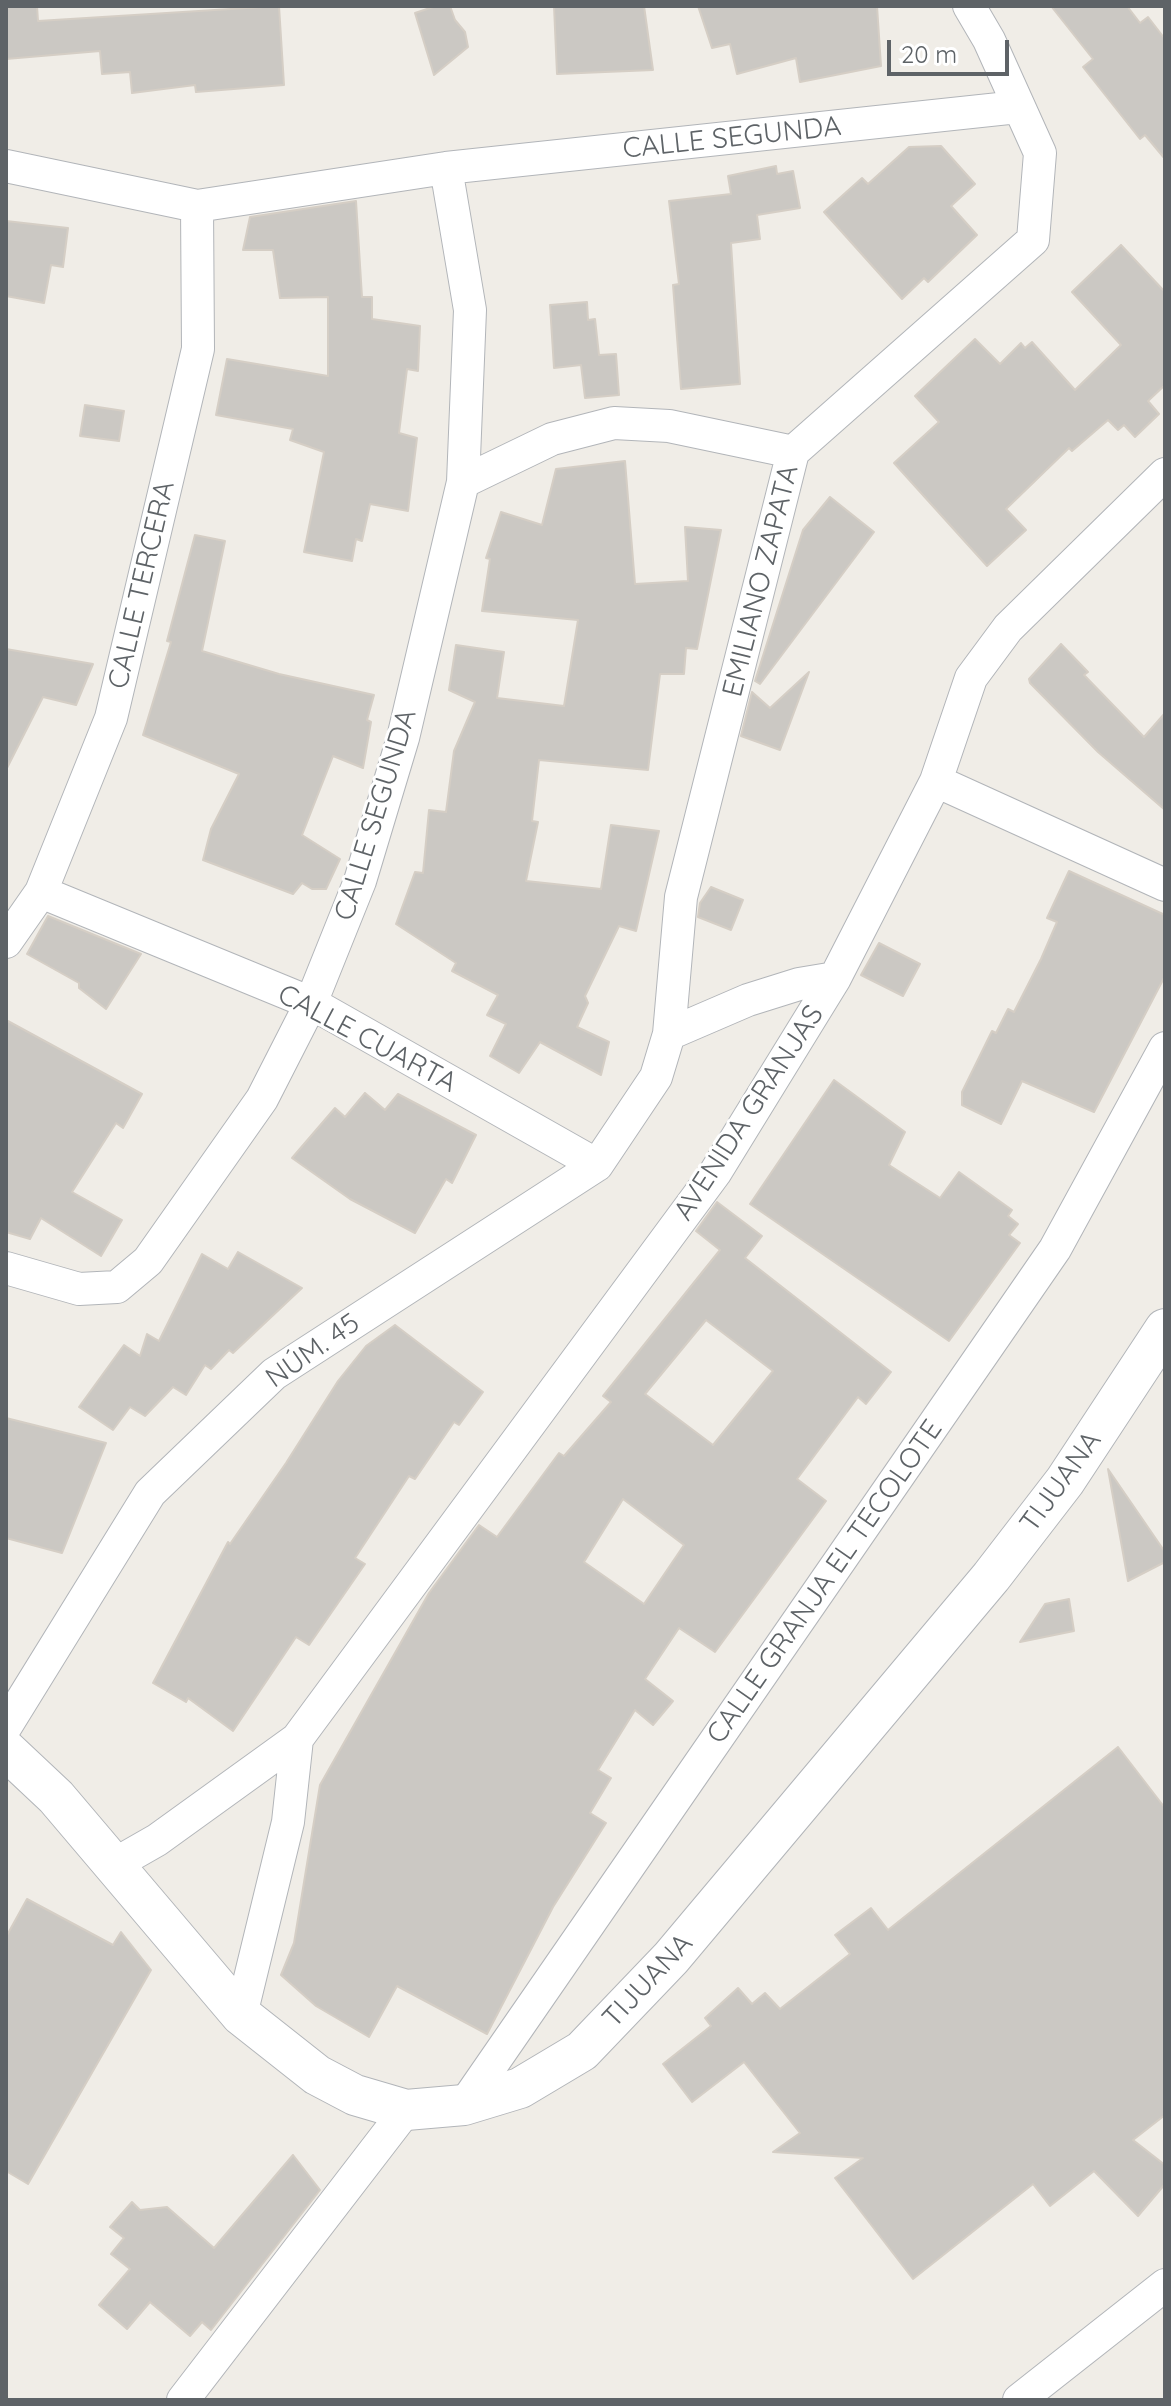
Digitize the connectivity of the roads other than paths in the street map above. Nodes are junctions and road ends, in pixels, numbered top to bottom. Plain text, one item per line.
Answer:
1 (969, 6) edge
2 (1018, 107) junction
3 (6, 166) edge
4 (446, 168) junction
5 (197, 206) junction
6 (793, 452) junction
7 (1165, 474) edge
8 (463, 482) junction
9 (936, 781) junction
10 (1165, 885) edge
11 (41, 892) junction
12 (6, 942) edge
13 (835, 978) junction
14 (311, 1003) junction
15 (669, 1034) junction
16 (1165, 1048) edge
17 (597, 1165) junction
18 (6, 1268) edge
19 (1165, 1329) edge
20 (6, 1726) edge
21 (297, 1739) junction
22 (6, 1750) edge
23 (115, 1864) junction
24 (241, 2015) junction
25 (464, 2105) junction
26 (406, 2110) junction
27 (1165, 2285) edge
28 (183, 2400) edge
29 (1019, 2400) edge

1 - 2 street, EMILIANO ZAPATA
2 - 4 street, CALLE SEGUNDA
2 - 6 street, EMILIANO ZAPATA
3 - 5 street, CALLE SEGUNDA
4 - 5 street, CALLE SEGUNDA
4 - 8 street, CALLE SEGUNDA
5 - 11 street, CALLE TERCERA
6 - 8 street
6 - 15 street, EMILIANO ZAPATA
7 - 9 street, AVENIDA GRANJAS
8 - 14 street, CALLE SEGUNDA
9 - 10 street
9 - 13 street, AVENIDA GRANJAS
11 - 12 street, CALLE TERCERA
11 - 14 street, CALLE CUARTA
13 - 15 street
13 - 21 street, AVENIDA GRANJAS
14 - 17 street, CALLE CUARTA
14 - 18 street, CALLE SEGUNDA
15 - 17 street, NÚM. 45
16 - 25 street, CALLE GRANJA EL TECOLOTE
17 - 20 street, NÚM. 45
19 - 25 street, TIJUANA
21 - 23 street, AVENIDA GRANJAS
21 - 24 street
22 - 23 street, TIJUANA
23 - 24 street, TIJUANA
24 - 26 street, TIJUANA
25 - 26 street, TIJUANA
26 - 28 street
27 - 29 street

